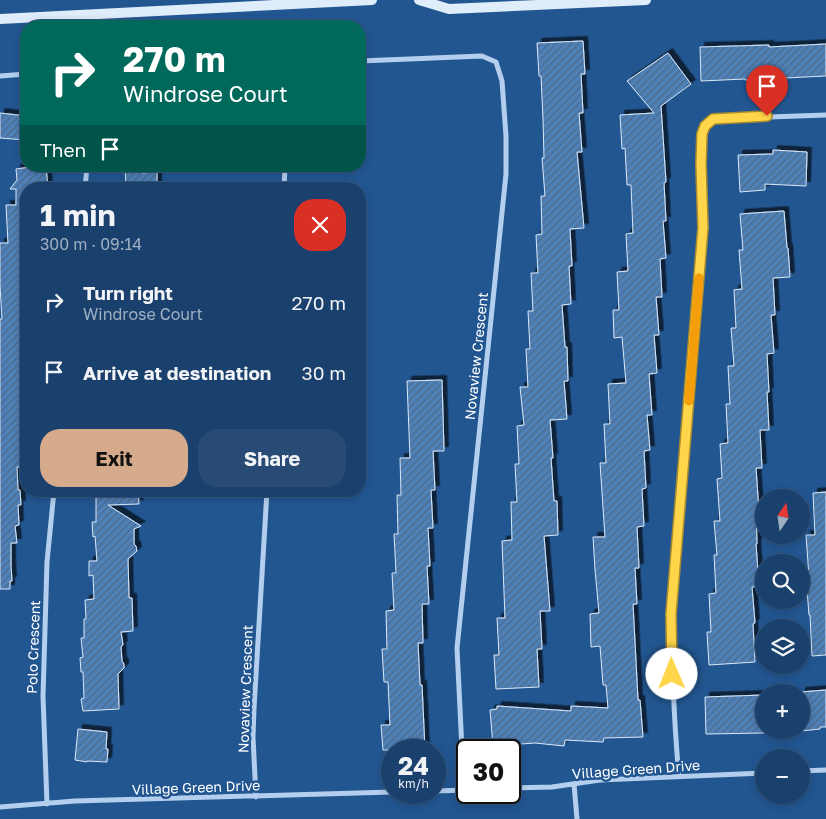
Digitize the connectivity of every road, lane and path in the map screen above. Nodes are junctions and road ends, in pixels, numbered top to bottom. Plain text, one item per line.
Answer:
1 (372, 0) edge
2 (419, 0) edge
3 (646, 0) edge
4 (556, 2) edge
5 (574, 2) edge
6 (0, 19) edge
7 (366, 61) edge
8 (20, 74) edge
9 (0, 76) edge
10 (826, 115) edge
11 (53, 497) edge
12 (267, 497) edge
13 (463, 739) edge
14 (826, 770) edge
15 (810, 771) edge
16 (755, 774) edge
17 (679, 778) junction
18 (574, 784) junction
19 (521, 788) edge
20 (381, 792) edge
21 (256, 797) junction
22 (48, 804) junction
23 (0, 807) edge
24 (577, 819) edge

1 - 6 main road
2 - 4 main road
3 - 5 main road
4 - 5 main road
7 - 13 street, Novaview Crescent
8 - 9 street
10 - 17 street
11 - 22 street, Polo Crescent
12 - 21 street, Novaview Crescent
14 - 15 street
16 - 17 street, Village Green Drive
17 - 18 street, Village Green Drive
18 - 19 street, Village Green Drive
18 - 24 street
20 - 21 street, Village Green Drive
21 - 22 street, Village Green Drive
22 - 23 street, Village Green Drive

